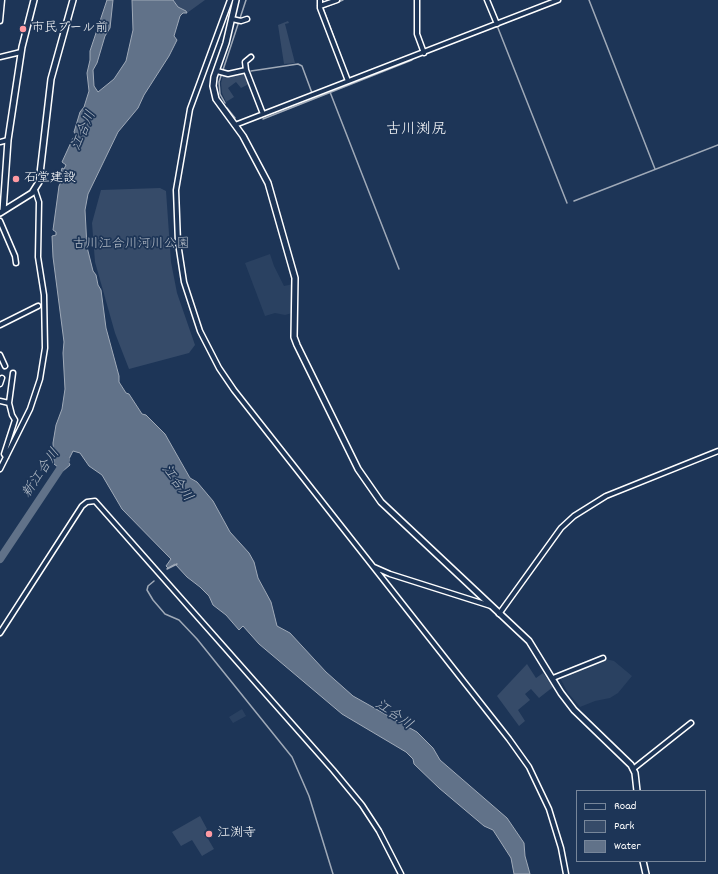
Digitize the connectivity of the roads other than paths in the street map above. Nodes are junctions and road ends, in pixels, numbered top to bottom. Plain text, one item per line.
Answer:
1 (2, 0) edge
2 (34, 0) edge
3 (73, 0) edge
4 (230, 0) edge
5 (236, 0) edge
6 (320, 0) edge
7 (337, 0) edge
8 (417, 0) edge
9 (488, 0) edge
10 (558, 0) edge
11 (322, 6) junction
12 (246, 19) dead end
13 (236, 20) junction
14 (0, 21) edge
15 (497, 24) junction
16 (21, 52) junction
17 (424, 53) junction
18 (0, 57) edge
19 (251, 57) dead end
20 (246, 70) junction
21 (217, 71) junction
22 (348, 81) junction
23 (263, 114) junction
24 (235, 125) junction
25 (8, 140) junction
26 (0, 142) edge
27 (35, 190) junction
28 (2, 212) edge
29 (0, 221) edge
30 (16, 263) dead end
31 (38, 306) dead end
32 (0, 325) edge
33 (0, 355) edge
34 (5, 366) dead end
35 (13, 373) dead end
36 (2, 378) dead end
37 (0, 384) edge
38 (0, 401) edge
39 (9, 403) junction
40 (718, 451) edge
41 (6, 457) junction
42 (0, 469) edge
43 (374, 567) junction
44 (491, 606) junction
45 (499, 614) junction
46 (0, 633) edge
47 (603, 658) dead end
48 (553, 678) junction
49 (691, 723) dead end
50 (633, 769) junction
51 (638, 790) edge
52 (643, 862) edge
53 (401, 874) edge
54 (566, 874) edge
55 (646, 874) edge

1 - 14 street
2 - 16 street
3 - 27 street
4 - 43 street
5 - 13 street
6 - 11 street
7 - 11 street
8 - 17 street
9 - 15 street
10 - 15 street
11 - 22 street
12 - 13 street
13 - 21 street
15 - 17 street
16 - 18 street
16 - 25 street
17 - 22 street
19 - 20 street
20 - 21 street
20 - 23 street
21 - 24 street
22 - 23 street
23 - 24 street
24 - 44 street
25 - 26 street
25 - 28 street
27 - 28 street
27 - 41 street
29 - 30 street
31 - 32 street
33 - 34 street
35 - 39 street
36 - 37 street
38 - 39 street
39 - 41 street
40 - 45 street
41 - 42 street
43 - 44 street
43 - 54 street
44 - 45 street
45 - 48 street
46 - 53 street
47 - 48 street
48 - 50 street
49 - 50 street
50 - 51 street
52 - 55 street

